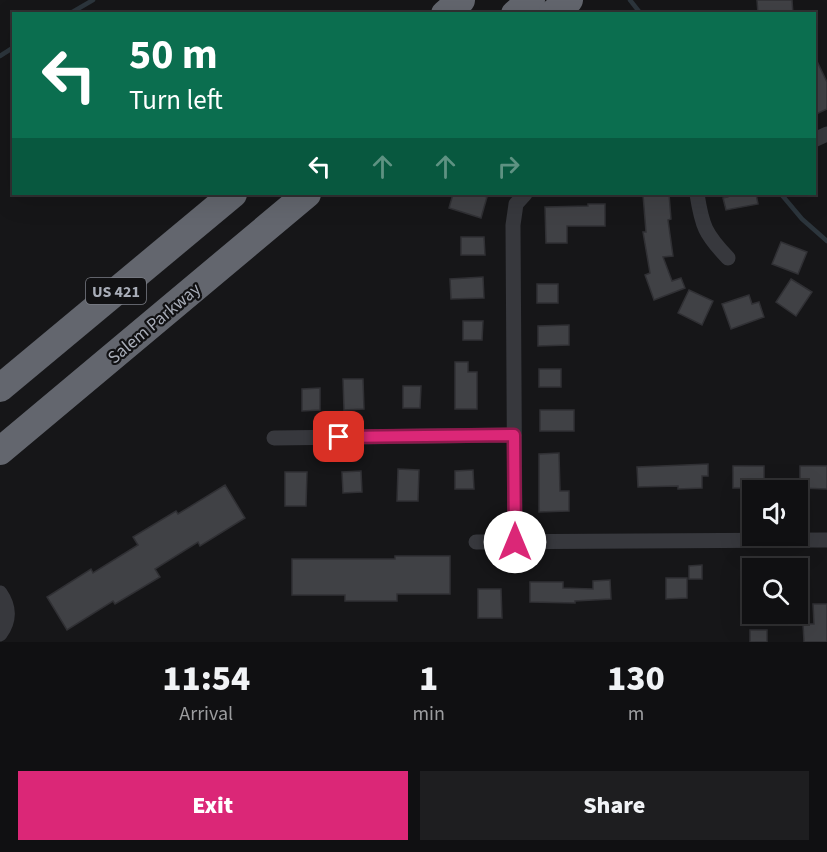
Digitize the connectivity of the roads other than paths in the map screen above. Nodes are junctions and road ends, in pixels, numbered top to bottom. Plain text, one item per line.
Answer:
1 (461, 0) edge
2 (531, 0) edge
3 (569, 0) edge
4 (448, 12) edge
5 (517, 12) edge
6 (554, 12) edge
7 (232, 195) edge
8 (306, 195) edge
9 (524, 195) edge
10 (697, 195) edge
11 (728, 258) dead end
12 (0, 388) edge
13 (514, 435) junction
14 (274, 438) dead end
15 (0, 451) edge
16 (827, 540) edge
17 (476, 542) dead end
18 (515, 542) junction
19 (0, 592) edge
20 (0, 634) edge

1 - 4 highway
2 - 5 highway
3 - 6 highway
7 - 12 highway, US 421
8 - 15 highway, Salem Parkway / US 421
9 - 13 street
10 - 11 street
13 - 14 street
13 - 18 street
16 - 18 street
17 - 18 street
19 - 20 street

